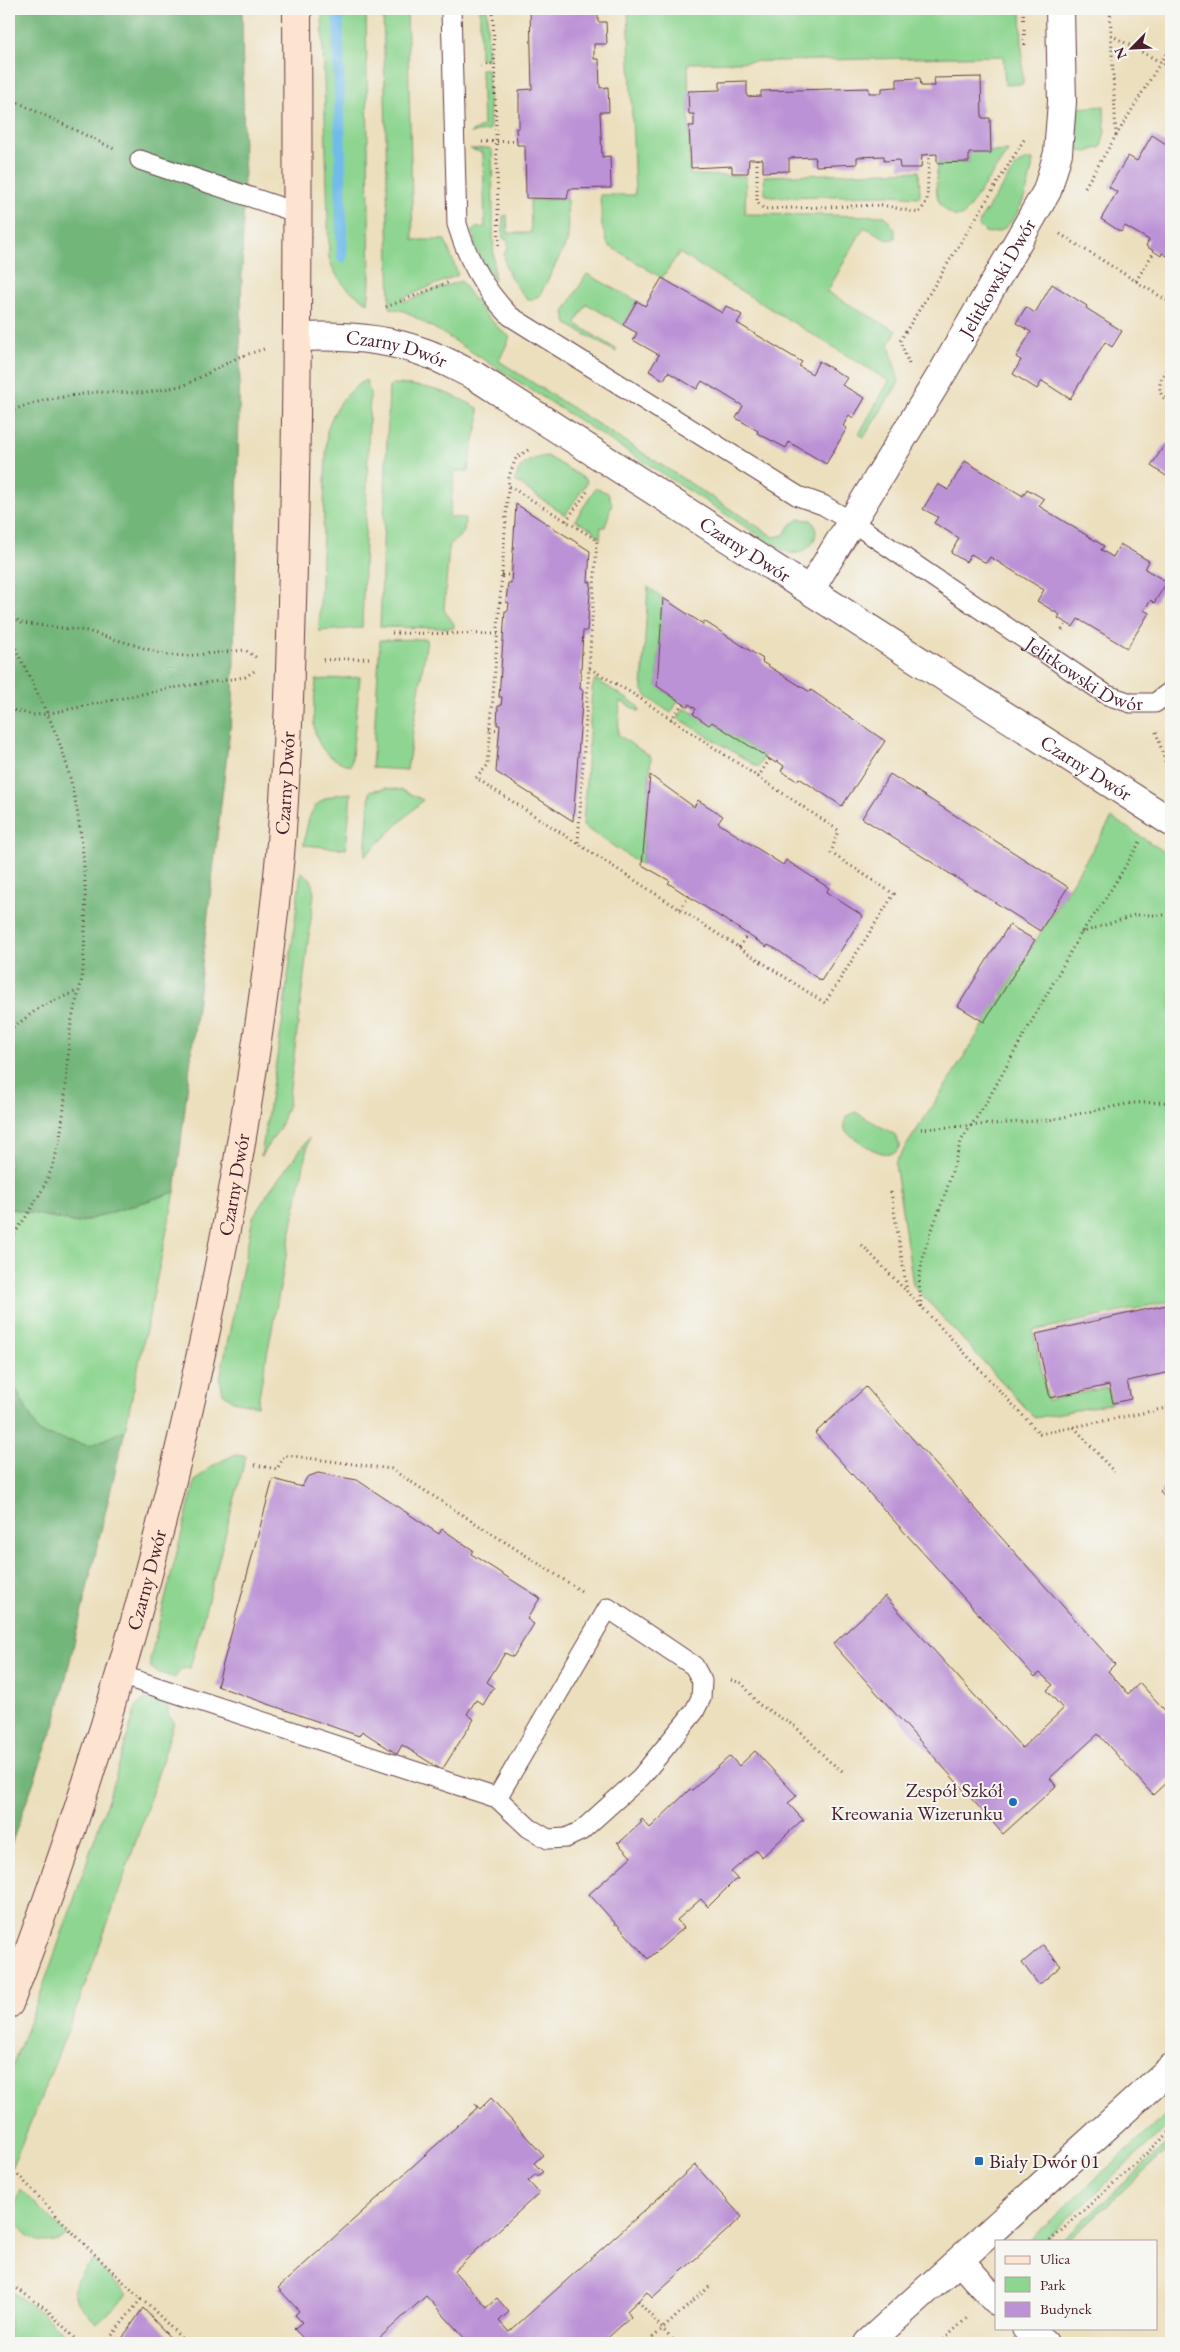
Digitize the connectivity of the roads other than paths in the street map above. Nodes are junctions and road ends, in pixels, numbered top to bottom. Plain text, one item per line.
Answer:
1 (296, 9) edge
2 (451, 9) edge
3 (1060, 9) edge
4 (140, 160) road end
5 (298, 213) junction
6 (298, 337) junction
7 (852, 522) junction
8 (810, 590) junction
9 (1171, 691) edge
10 (1171, 822) edge
11 (120, 1675) junction
12 (498, 1798) junction
13 (9, 2004) edge
14 (1171, 2068) edge
15 (960, 2261) junction
16 (995, 2300) edge
17 (1028, 2330) edge
18 (868, 2343) edge
19 (1044, 2343) edge

1 - 5 main road, Czarny Dwór
2 - 7 lane
3 - 7 street, Jelitkowski Dwór
4 - 5 lane
5 - 6 main road, Czarny Dwór
6 - 8 street, Czarny Dwór
6 - 11 main road, Czarny Dwór
7 - 8 street, Jelitkowski Dwór
7 - 9 lane, Jelitkowski Dwór
8 - 10 street, Czarny Dwór
11 - 12 lane
11 - 13 main road, Czarny Dwór
12 - 12 lane
14 - 15 street
15 - 16 street
15 - 18 street
17 - 19 street

